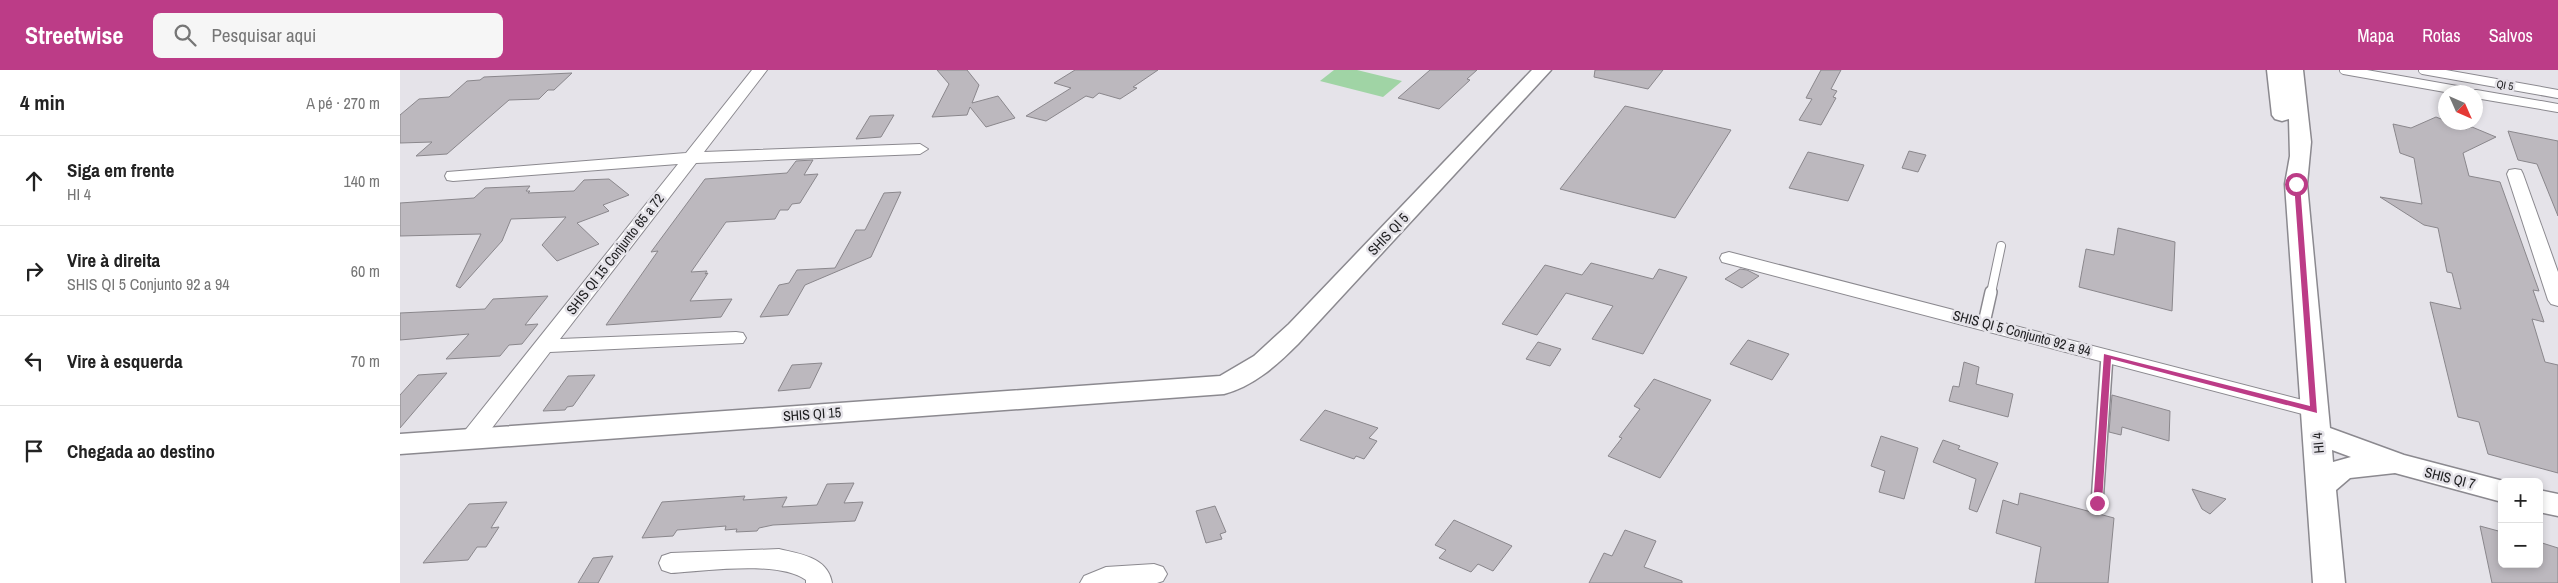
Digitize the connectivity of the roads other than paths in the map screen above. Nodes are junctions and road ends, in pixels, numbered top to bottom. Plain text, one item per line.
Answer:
1 (760, 70) edge
2 (1542, 70) edge
3 (2288, 70) edge
4 (2344, 70) edge
5 (2422, 70) edge
6 (2466, 78) junction
7 (2467, 85) edge
8 (2438, 87) edge
9 (2558, 94) edge
10 (2483, 95) edge
11 (2558, 108) edge
12 (920, 149) dead end
13 (690, 158) junction
14 (2515, 174) dead end
15 (452, 176) dead end
16 (2001, 246) dead end
17 (1729, 258) dead end
18 (2558, 300) edge
19 (1984, 323) junction
20 (736, 338) dead end
21 (544, 346) junction
22 (2107, 356) junction
23 (1224, 385) joint
24 (2316, 422) junction
25 (471, 439) junction
26 (400, 444) edge
27 (2398, 464) junction
28 (2322, 486) junction
29 (2498, 490) edge
30 (2543, 501) edge
31 (2097, 503) dead end
32 (2558, 505) edge
33 (670, 563) dead end
34 (1154, 574) dead end
35 (819, 583) edge
36 (1093, 583) edge
37 (2329, 583) edge

1 - 13 street, SHIS QI 15 Conjunto 65 a 72
2 - 23 street, SHIS QI 5
3 - 24 street, HI 4
4 - 8 lane
5 - 6 lane, QI 5
6 - 7 lane
6 - 9 lane, QI 5
10 - 11 lane, QI 5
12 - 13 street
13 - 15 street
13 - 21 street, SHIS QI 15 Conjunto 65 a 72
14 - 18 street
16 - 19 lane
17 - 19 street, SHIS QI 5 Conjunto 92 a 94
19 - 22 street, SHIS QI 5 Conjunto 92 a 94
20 - 21 street
21 - 25 street, SHIS QI 15 Conjunto 65 a 72
22 - 24 street, SHIS QI 5 Conjunto 92 a 94
22 - 31 lane
23 - 25 street, SHIS QI 15
24 - 27 street, SHIS QI 7
24 - 28 street, HI 4
25 - 26 street, SHIS QI 15
27 - 28 street, SHIS QI 7
27 - 29 street, SHIS QI 7
28 - 37 street, HI 4
30 - 32 street
33 - 35 street
34 - 36 street

